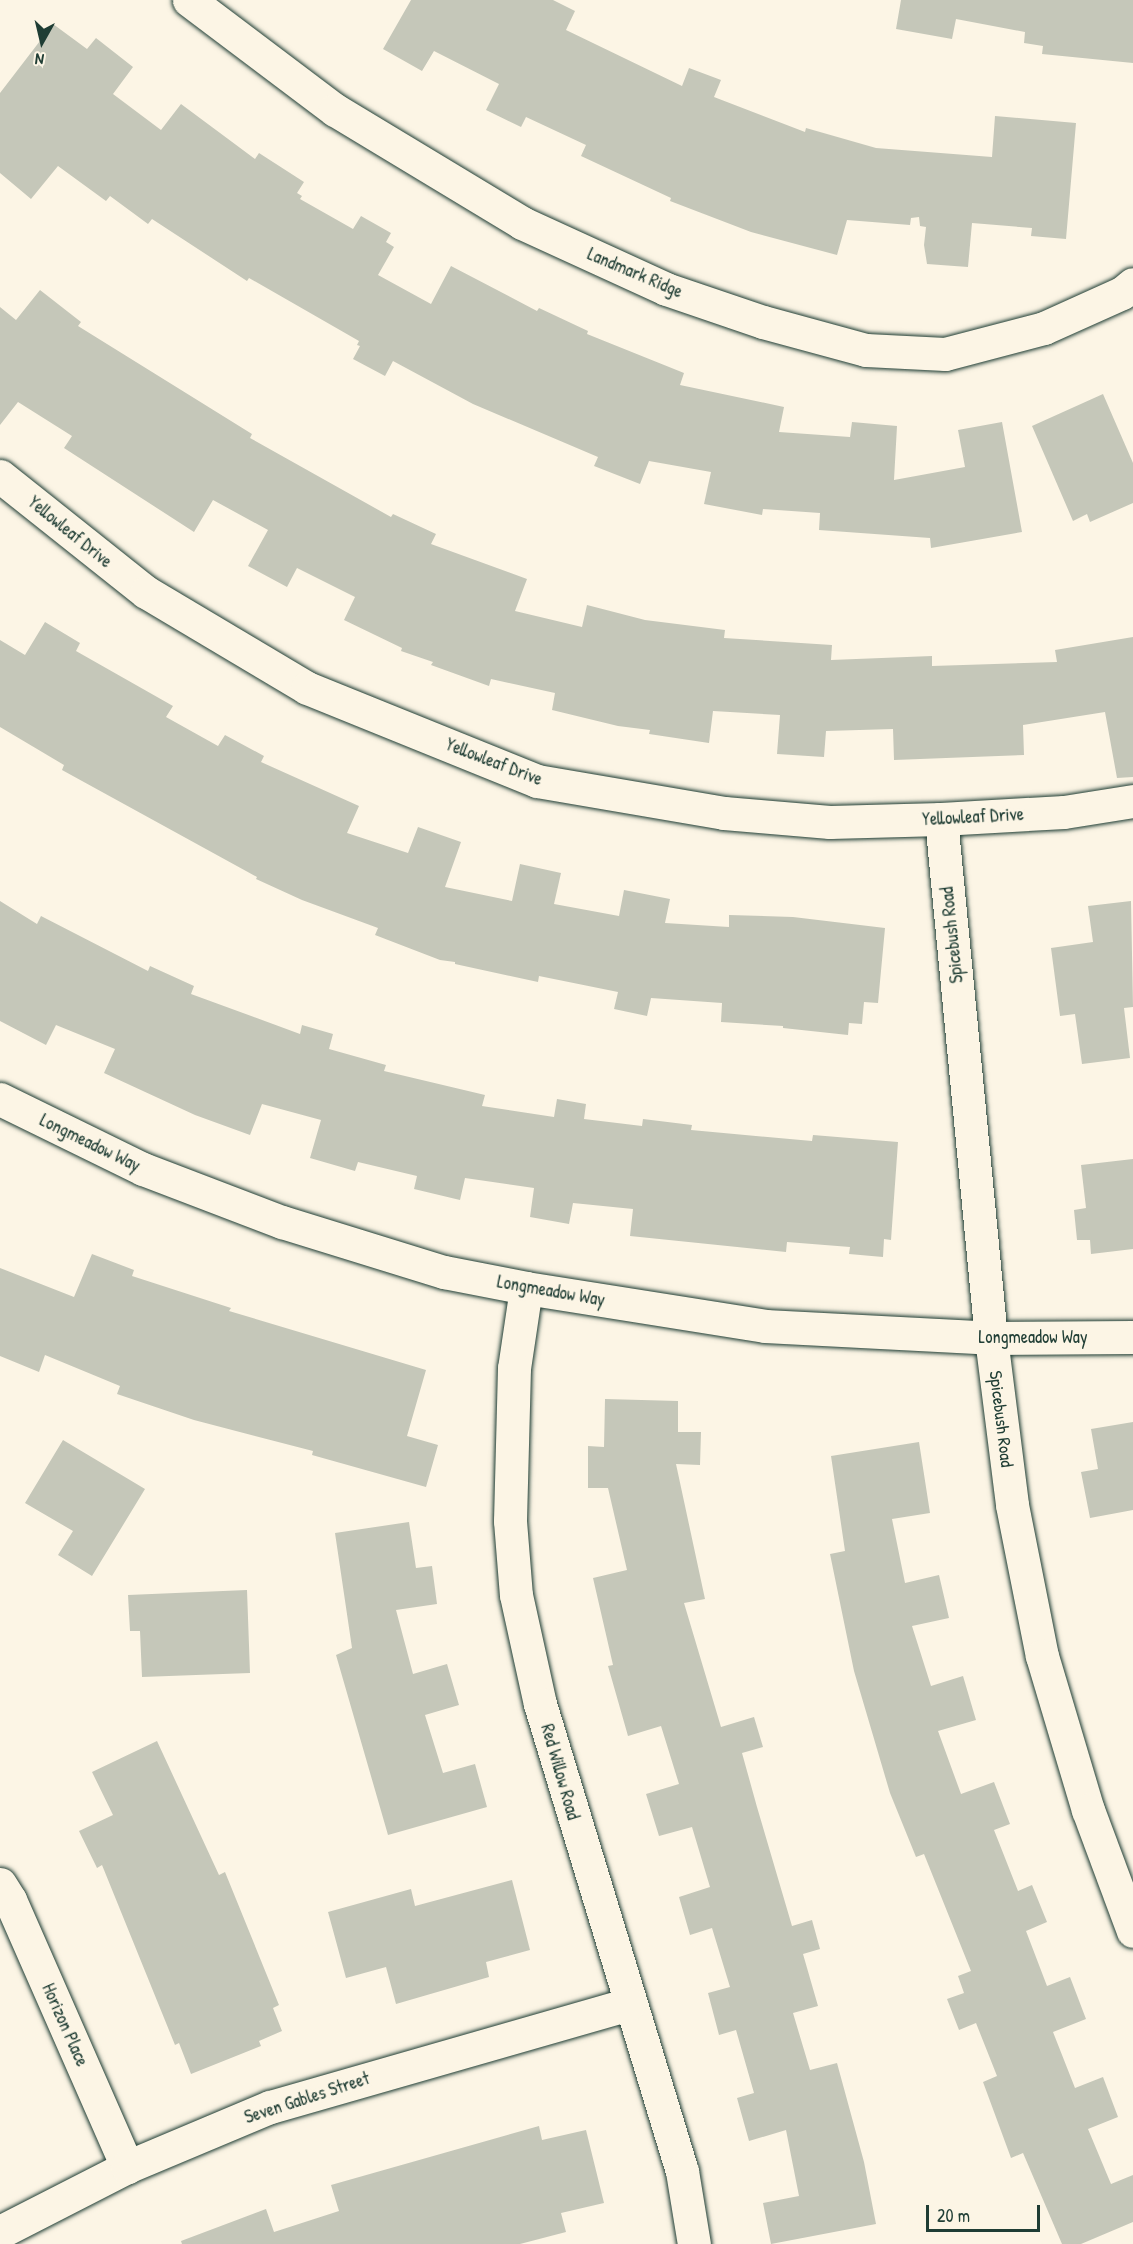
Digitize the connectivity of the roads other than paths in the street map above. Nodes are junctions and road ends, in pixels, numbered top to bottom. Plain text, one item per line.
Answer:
1 (189, 0) edge
2 (1133, 284) edge
3 (0, 476) edge
4 (1133, 801) edge
5 (940, 819) junction
6 (0, 1100) edge
7 (526, 1288) junction
8 (1133, 1336) edge
9 (991, 1338) junction
10 (0, 1884) edge
11 (1133, 1930) edge
12 (629, 2004) junction
13 (127, 2167) junction
14 (0, 2232) edge
15 (694, 2244) edge

1 - 2 street, Landmark Ridge
3 - 5 street, Yellowleaf Drive
4 - 5 street, Yellowleaf Drive
5 - 9 street, Spicebush Road
6 - 7 street, Longmeadow Way
7 - 9 street, Longmeadow Way
7 - 12 street, Red Willow Road
8 - 9 street, Longmeadow Way
9 - 11 street, Spicebush Road
10 - 13 street, Horizon Place
12 - 13 street, Seven Gables Street
12 - 15 street, Red Willow Road
13 - 14 street, Seven Gables Street

